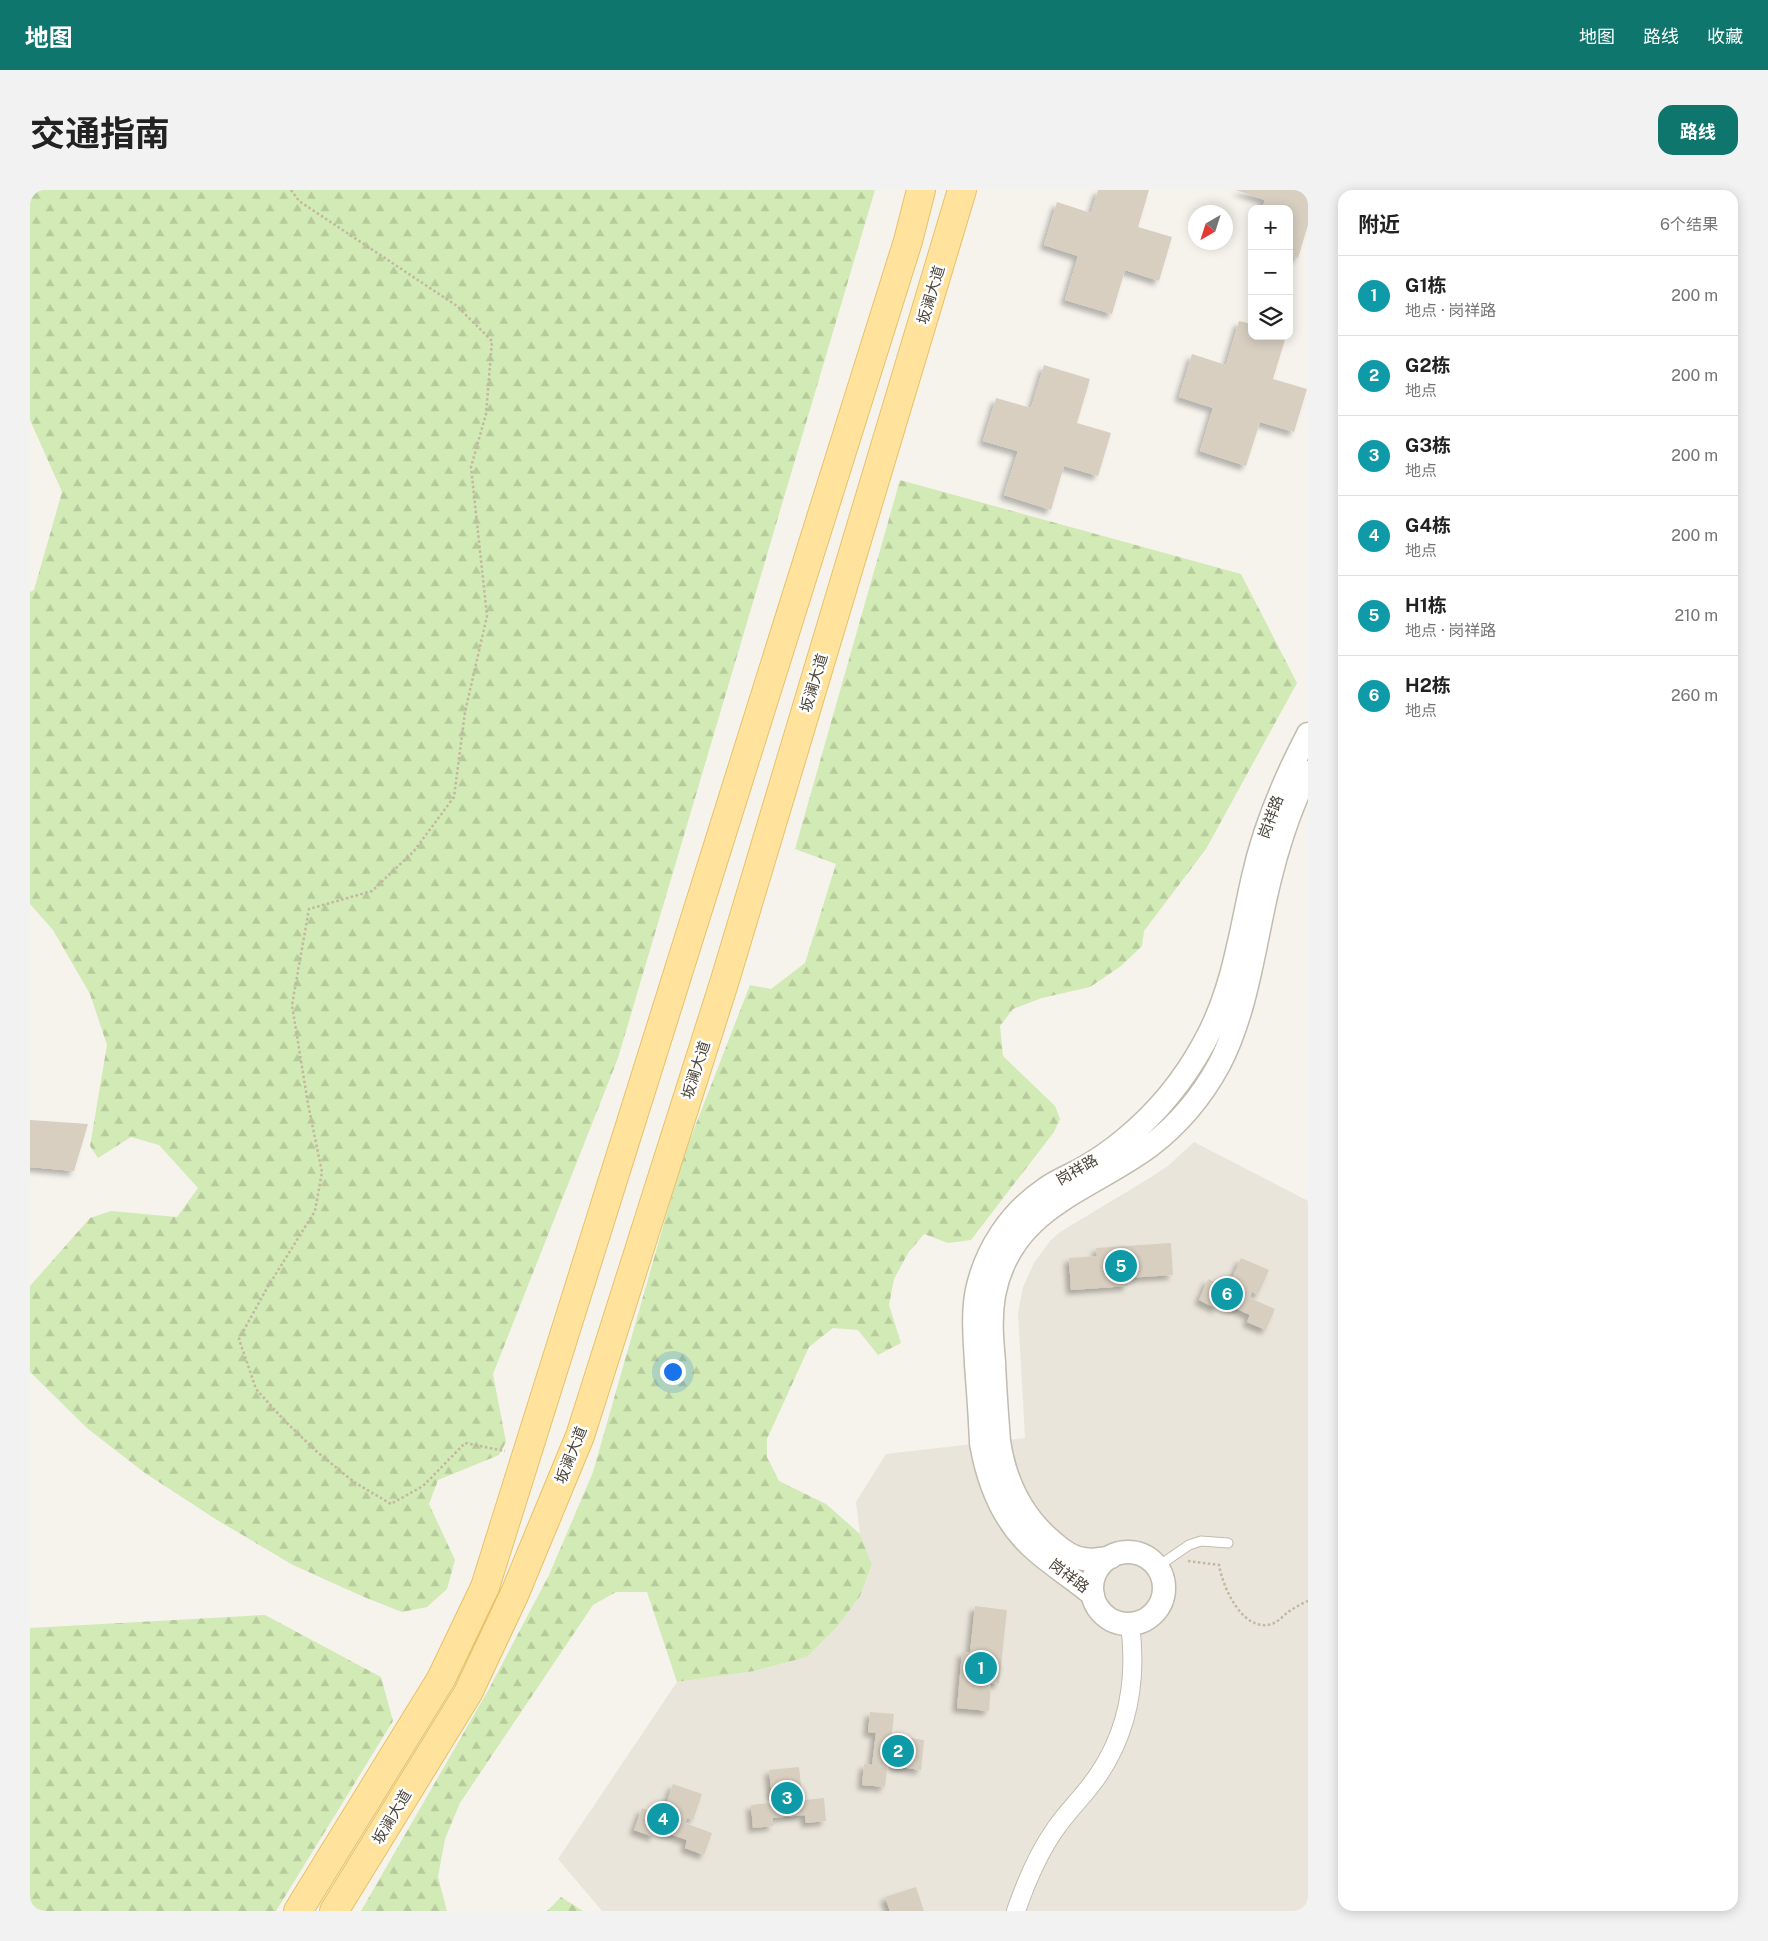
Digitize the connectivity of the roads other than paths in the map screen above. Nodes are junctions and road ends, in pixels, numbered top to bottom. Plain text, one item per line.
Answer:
1 (921, 190) edge
2 (962, 190) edge
3 (1308, 734) edge
4 (1308, 772) edge
5 (1228, 1543) dead end
6 (1111, 1556) junction
7 (1164, 1561) junction
8 (1093, 1595) junction
9 (1130, 1624) junction
10 (298, 1911) edge
11 (334, 1911) edge
12 (1016, 1911) edge

1 - 10 main road, 坂澜大道
2 - 11 main road, 坂澜大道
3 - 8 street, 岗祥路
4 - 6 street, 岗祥路
5 - 7 lane
6 - 7 street
6 - 8 street
7 - 9 street
8 - 9 street
9 - 12 street

